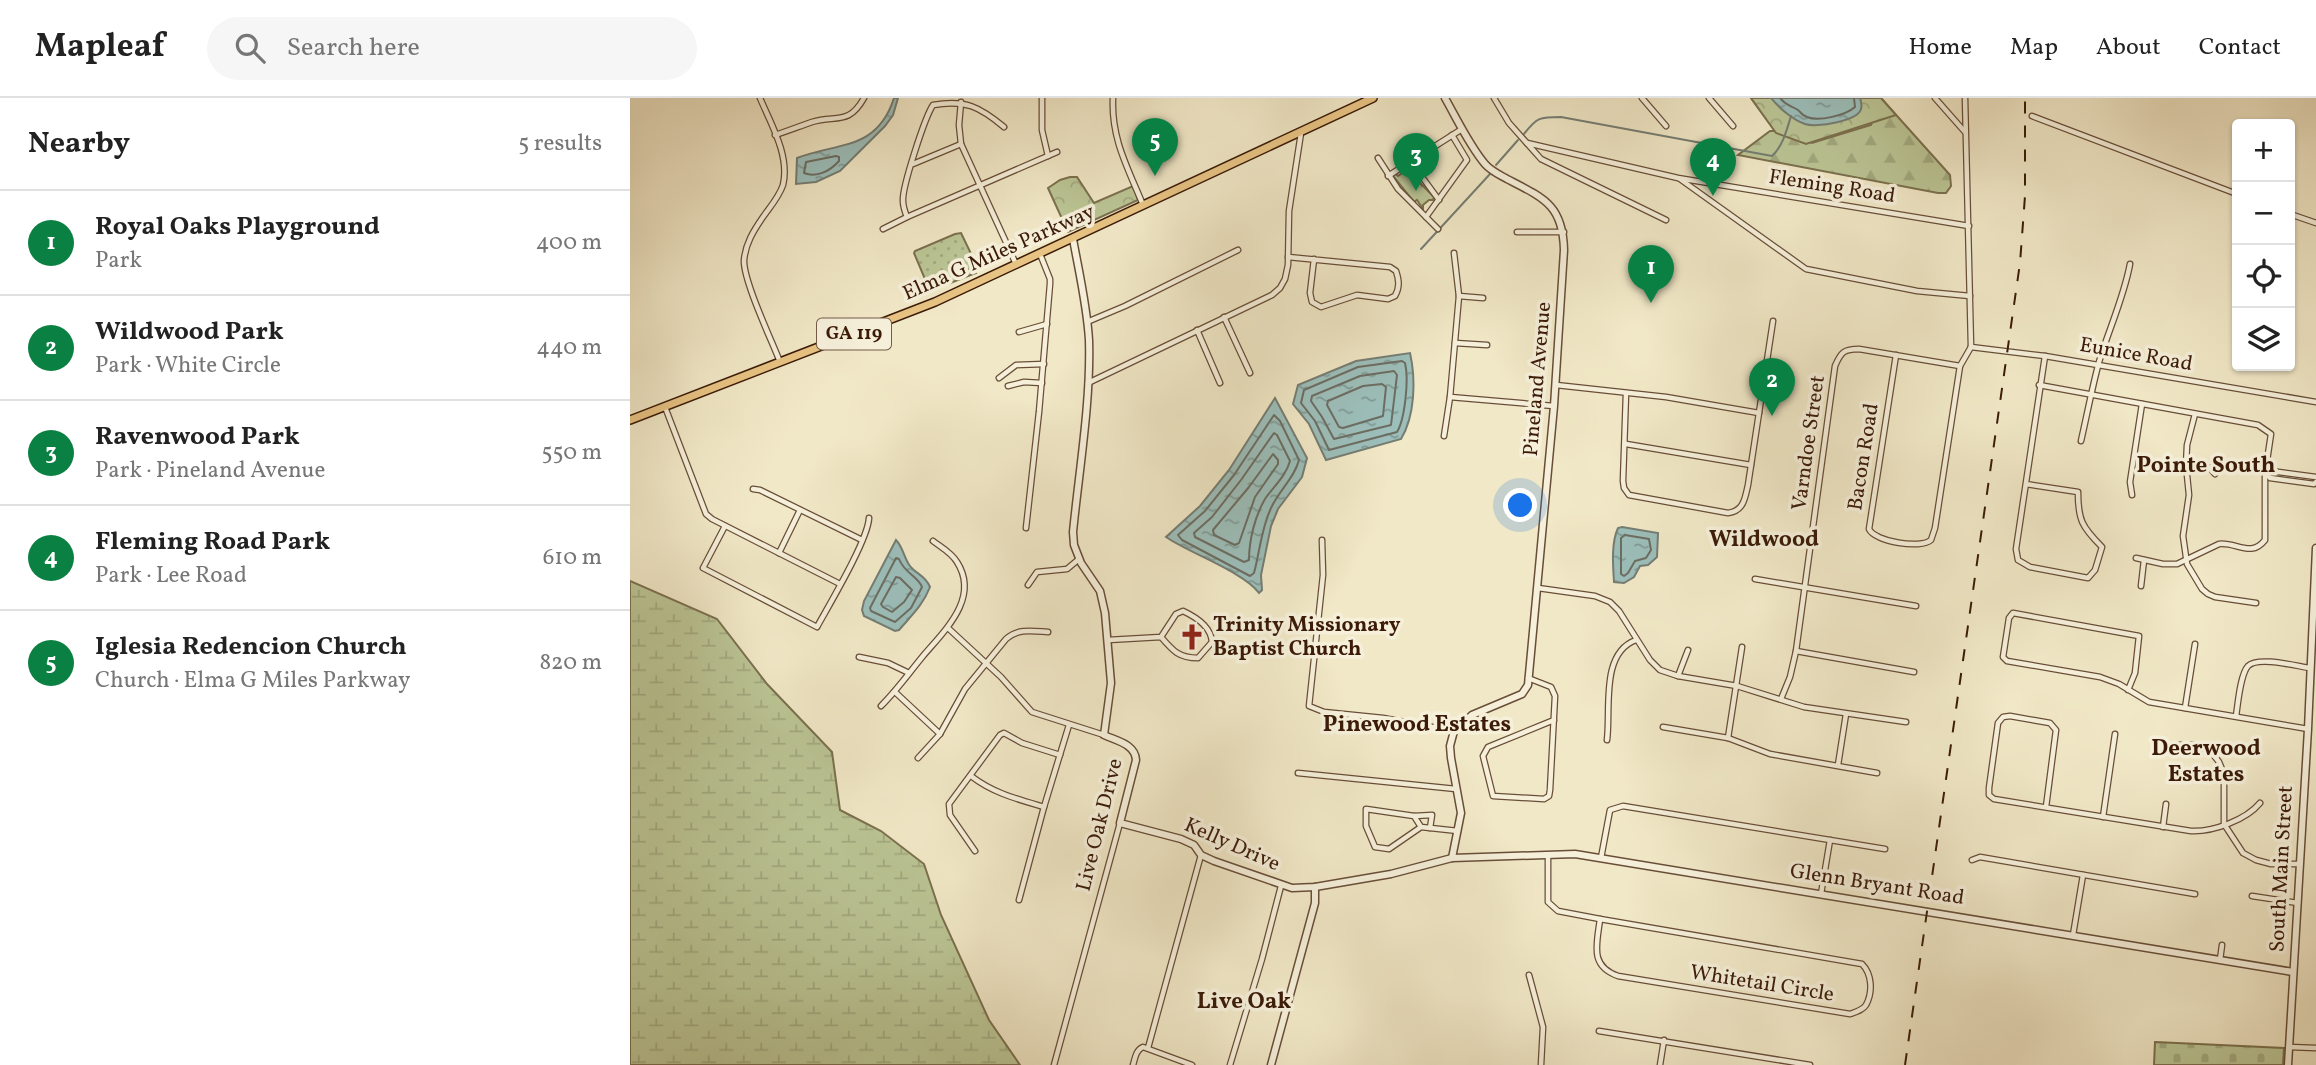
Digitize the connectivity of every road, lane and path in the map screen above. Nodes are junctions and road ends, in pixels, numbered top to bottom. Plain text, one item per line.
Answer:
1 (760, 98) edge
2 (864, 98) edge
3 (1042, 98) edge
4 (1113, 98) edge
5 (1373, 98) edge
6 (1445, 98) edge
7 (1494, 98) edge
8 (1642, 98) edge
9 (1709, 98) edge
10 (1935, 98) edge
11 (1965, 98) edge
12 (961, 102) junction
13 (2032, 116) dead end
14 (1666, 126) dead end
15 (1733, 126) dead end
16 (1004, 127) dead end
17 (1463, 129) junction
18 (1301, 133) junction
19 (1965, 133) junction
20 (775, 135) junction
21 (1452, 135) junction
22 (1527, 143) junction
23 (961, 144) junction
24 (1057, 152) dead end
25 (1048, 156) junction
26 (1378, 158) dead end
27 (1410, 162) junction
28 (912, 164) junction
29 (1388, 176) junction
30 (1678, 178) junction
31 (981, 186) junction
32 (2232, 192) edge
33 (1439, 200) junction
34 (1143, 205) junction
35 (2295, 216) edge
36 (907, 217) junction
37 (1426, 217) junction
38 (1666, 219) dead end
39 (2316, 223) edge
40 (1969, 226) junction
41 (883, 229) dead end
42 (1438, 229) dead end
43 (1517, 232) dead end
44 (1564, 232) junction
45 (1073, 239) junction
46 (1238, 250) dead end
47 (1454, 253) dead end
48 (1040, 254) junction
49 (1288, 257) junction
50 (1314, 259) junction
51 (2130, 264) dead end
52 (1016, 265) junction
53 (1459, 296) junction
54 (1970, 296) junction
55 (1483, 298) dead end
56 (1224, 317) junction
57 (1773, 321) dead end
58 (1087, 322) junction
59 (1047, 324) junction
60 (1197, 330) junction
61 (1019, 332) dead end
62 (1455, 343) junction
63 (1487, 345) dead end
64 (1971, 347) junction
65 (1896, 355) junction
66 (2045, 356) junction
67 (780, 362) junction
68 (1044, 364) junction
69 (2098, 365) junction
70 (1960, 366) junction
71 (1250, 373) dead end
72 (999, 378) dead end
73 (1042, 383) junction
74 (1088, 383) junction
75 (1220, 383) dead end
76 (1556, 385) junction
77 (1008, 386) dead end
78 (2039, 386) junction
79 (1626, 393) junction
80 (2092, 394) junction
81 (1450, 397) junction
82 (2316, 402) edge
83 (2141, 404) junction
84 (1554, 406) junction
85 (665, 407) junction
86 (1759, 413) junction
87 (2195, 414) junction
88 (630, 420) edge
89 (1444, 436) dead end
90 (2081, 441) dead end
91 (1626, 444) junction
92 (1751, 465) junction
93 (2186, 465) junction
94 (2215, 474) dead end
95 (2265, 474) junction
96 (2316, 480) edge
97 (2026, 484) junction
98 (753, 489) dead end
99 (2132, 495) dead end
100 (800, 510) junction
101 (869, 518) dead end
102 (725, 526) junction
103 (1026, 528) dead end
104 (1322, 540) dead end
105 (862, 541) junction
106 (933, 541) dead end
107 (2316, 548) edge
108 (779, 553) junction
109 (2136, 558) dead end
110 (1079, 559) junction
111 (2185, 559) junction
112 (2144, 560) junction
113 (1755, 579) dead end
114 (840, 584) junction
115 (1028, 585) dead end
116 (2141, 586) dead end
117 (1804, 587) junction
118 (1538, 588) junction
119 (2256, 603) dead end
120 (1916, 606) dead end
121 (947, 628) junction
122 (1048, 632) dead end
123 (1161, 637) junction
124 (1108, 640) junction
125 (1636, 640) junction
126 (2195, 644) dead end
127 (1742, 647) dead end
128 (1688, 650) dead end
129 (1796, 651) junction
130 (859, 657) dead end
131 (985, 663) junction
132 (2310, 668) junction
133 (1914, 672) dead end
134 (909, 673) junction
135 (1678, 676) junction
136 (1528, 678) junction
137 (1737, 686) junction
138 (2128, 690) junction
139 (895, 692) junction
140 (1781, 699) junction
141 (881, 706) dead end
142 (2185, 708) junction
143 (1846, 714) junction
144 (2236, 716) junction
145 (1554, 720) junction
146 (1906, 722) dead end
147 (1069, 725) junction
148 (1663, 727) dead end
149 (2308, 729) junction
150 (1454, 731) junction
151 (940, 734) junction
152 (2115, 734) dead end
153 (1104, 735) junction
154 (1728, 738) junction
155 (1607, 740) dead end
156 (2174, 746) dead end
157 (1060, 755) junction
158 (918, 758) dead end
159 (1838, 765) junction
160 (1298, 773) dead end
161 (1877, 773) dead end
162 (971, 776) junction
163 (1457, 789) junction
164 (2260, 803) dead end
165 (2166, 804) dead end
166 (1044, 807) junction
167 (2046, 807) junction
168 (1414, 816) junction
169 (2103, 817) junction
170 (1120, 823) junction
171 (2224, 824) junction
172 (1421, 827) junction
173 (2163, 827) junction
174 (1430, 828) junction
175 (1458, 831) junction
176 (1830, 839) junction
177 (1885, 849) dead end
178 (975, 851) dead end
179 (1548, 854) junction
180 (1201, 855) junction
181 (1452, 858) junction
182 (1601, 858) junction
183 (1972, 860) dead end
184 (2300, 864) junction
185 (2083, 874) junction
186 (1281, 886) junction
187 (1315, 887) junction
188 (1821, 894) junction
189 (2195, 894) dead end
190 (2252, 896) dead end
191 (1019, 900) dead end
192 (2298, 903) junction
193 (1600, 919) junction
194 (2073, 935) junction
195 (2222, 945) dead end
196 (2219, 961) junction
197 (2293, 972) junction
198 (1529, 975) dead end
199 (1600, 1031) dead end
200 (1664, 1040) junction
201 (2289, 1047) junction
202 (1148, 1048) junction
203 (2316, 1048) edge
204 (1054, 1065) edge
205 (1133, 1065) edge
206 (1192, 1065) edge
207 (1230, 1065) edge
208 (1271, 1065) edge
209 (1541, 1065) edge
210 (1660, 1065) edge
211 (1810, 1065) edge
212 (2288, 1065) edge

1 - 20 street
2 - 20 street
3 - 25 street
4 - 34 street
5 - 18 main road, Elma G Miles Parkway / GA 119
6 - 17 street
7 - 22 street
8 - 14 street
9 - 15 street
10 - 19 street
11 - 19 street
12 - 16 street
12 - 23 street
12 - 28 street
13 - 32 street
17 - 21 street
17 - 44 street
18 - 34 main road, Elma G Miles Parkway / GA 119
18 - 49 street
19 - 40 street
20 - 67 street
21 - 27 street
21 - 33 street
22 - 30 street, Fleming Road
22 - 38 street
23 - 28 street
23 - 31 street
24 - 25 street
25 - 31 street
26 - 29 street
27 - 29 street
27 - 33 street
28 - 36 street
29 - 37 street
30 - 40 street, Fleming Road
30 - 54 street
31 - 36 street
31 - 52 street
33 - 37 street
34 - 45 main road, Elma G Miles Parkway / GA 119
35 - 39 street
36 - 41 street
37 - 42 street
40 - 54 street
43 - 44 street
44 - 76 street, Pineland Avenue
45 - 48 main road, Elma G Miles Parkway / GA 119
45 - 58 street, Live Oak Drive
46 - 58 street
47 - 53 street
48 - 52 main road, Elma G Miles Parkway / GA 119
48 - 59 street
49 - 50 street
49 - 56 street
50 - 50 street
51 - 69 street
52 - 67 main road, Elma G Miles Parkway / GA 119
53 - 55 street
53 - 62 street
54 - 64 street
56 - 60 street
56 - 71 street
57 - 86 street
58 - 74 street, Live Oak Drive
59 - 61 street
59 - 68 street
60 - 74 street
60 - 75 street
62 - 63 street
62 - 81 street
64 - 66 street, Eunice Road
64 - 70 street
65 - 70 street, Varndoe Street
65 - 70 street, Bacon Road
65 - 117 street, Varndoe Street
66 - 69 street, Eunice Road
66 - 78 street
67 - 85 main road, Elma G Miles Parkway / GA 119
68 - 72 street
68 - 73 street
69 - 80 street
69 - 82 street, Eunice Road
73 - 77 street
73 - 103 street
74 - 110 street, Live Oak Drive
76 - 79 street
76 - 84 street, Pineland Avenue
78 - 80 street
78 - 97 street
79 - 86 street
79 - 91 street
80 - 83 street
80 - 90 street
81 - 84 street
81 - 89 street
83 - 87 street
83 - 99 street
84 - 118 street, Pineland Avenue
85 - 88 main road, Elma G Miles Parkway / GA 119
85 - 102 street
86 - 92 street
87 - 93 street
87 - 95 street
91 - 92 street
91 - 92 street
93 - 94 street
93 - 111 street
95 - 96 street
95 - 111 street
97 - 97 street
98 - 100 street
100 - 105 street
100 - 108 street
101 - 105 street
102 - 108 street
102 - 114 street
104 - 150 street
105 - 114 street
106 - 121 street
107 - 132 street, South Main Street
108 - 114 street
109 - 112 street
110 - 115 street
110 - 124 street, Live Oak Drive
111 - 112 street
111 - 119 street
112 - 116 street
113 - 117 street
117 - 120 street
117 - 129 street, Varndoe Street
118 - 125 street
118 - 136 street, Pineland Avenue
121 - 131 street
121 - 134 street
122 - 131 street
123 - 123 street
123 - 124 street
124 - 153 street, Live Oak Drive
125 - 135 street
125 - 155 street
126 - 142 street
127 - 137 street
128 - 135 street
129 - 133 street
129 - 140 street, Varndoe Street
130 - 134 street
131 - 147 street
131 - 151 street
132 - 144 street
132 - 149 street, South Main Street
134 - 139 street
135 - 137 street
136 - 145 street
136 - 150 street
137 - 140 street
137 - 154 street
138 - 138 street
138 - 142 street
139 - 141 street
139 - 151 street
140 - 143 street
142 - 144 street
143 - 146 street
143 - 159 street
144 - 149 street
145 - 145 street
147 - 153 street
147 - 157 street
148 - 154 street
149 - 184 street, South Main Street
150 - 163 street
151 - 158 street
152 - 169 street
153 - 170 street, Live Oak Drive
154 - 159 street
156 - 171 street
157 - 162 street
157 - 166 street
159 - 161 street
160 - 163 street
162 - 166 street
162 - 178 street
163 - 175 street
164 - 171 street
165 - 173 street
166 - 191 street
167 - 167 street
167 - 169 street
168 - 172 street
168 - 172 street
168 - 174 street
169 - 173 street
170 - 180 street, Kelly Drive
170 - 204 street, Live Oak Drive
171 - 173 street
171 - 184 street
172 - 174 street
174 - 175 street
175 - 181 street
176 - 177 street
176 - 182 street
176 - 188 street
179 - 181 street, Glenn Bryant Road
179 - 182 street, Glenn Bryant Road
179 - 193 street, Whitetail Circle
180 - 186 street, Kelly Drive
180 - 202 street
181 - 187 street
182 - 188 street, Glenn Bryant Road
183 - 185 street
184 - 192 street, South Main Street
185 - 189 street
185 - 194 street
186 - 187 street, Kelly Drive
186 - 207 street
187 - 208 street
188 - 194 street, Glenn Bryant Road
190 - 192 street
192 - 197 street, South Main Street
193 - 193 street, Whitetail Circle
194 - 196 street, Glenn Bryant Road
195 - 196 street
196 - 197 street, Glenn Bryant Road
197 - 201 street, South Main Street
198 - 209 street
199 - 200 street
200 - 210 street
200 - 211 street
201 - 203 street
201 - 212 street, South Main Street
202 - 205 street
202 - 206 street

